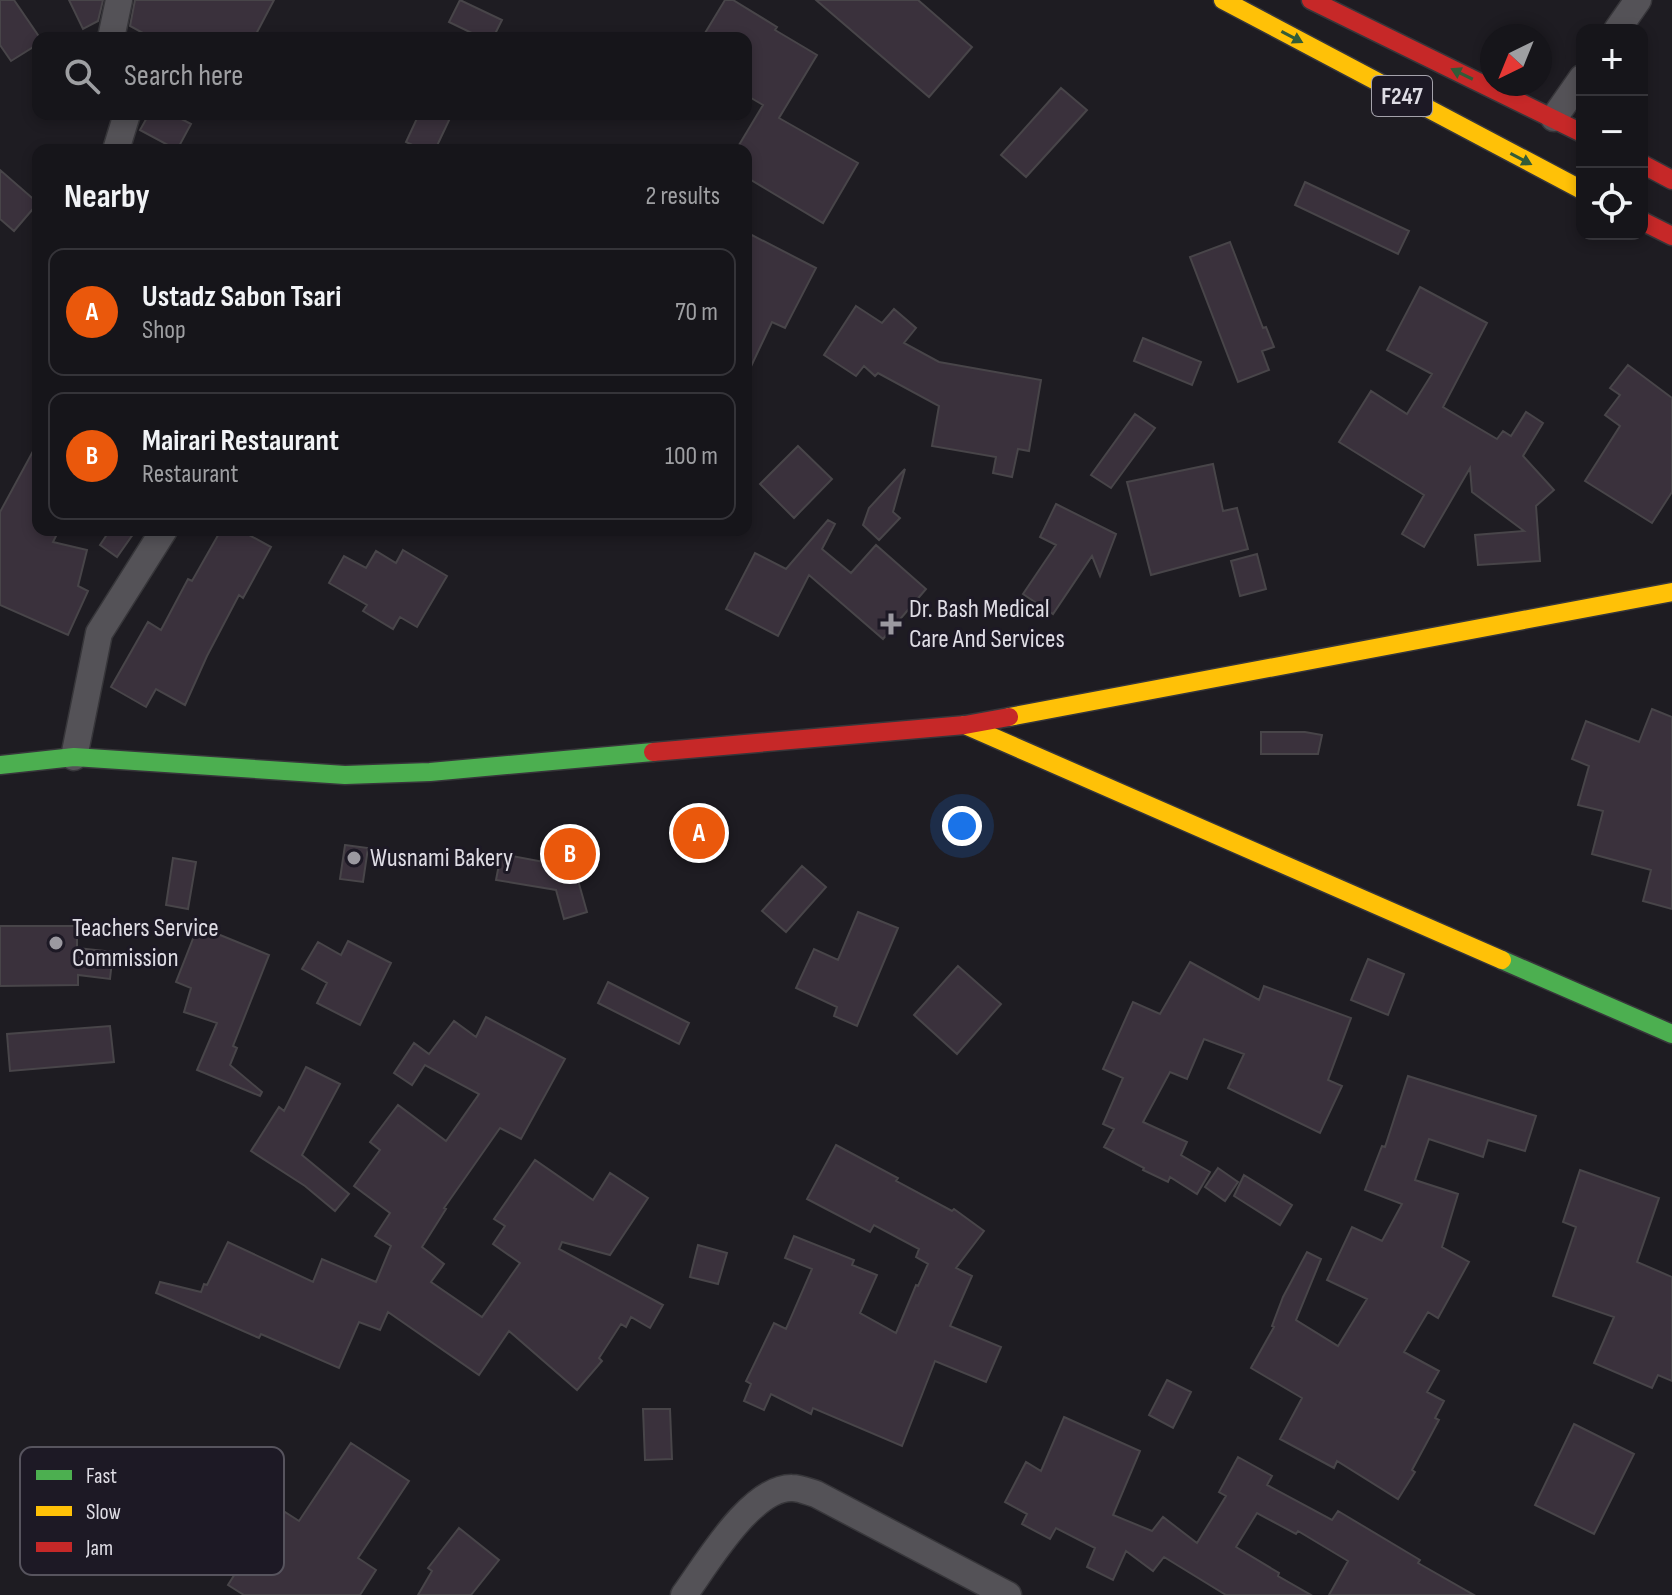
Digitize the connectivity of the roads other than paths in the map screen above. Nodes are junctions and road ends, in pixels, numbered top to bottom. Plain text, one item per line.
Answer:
1 (119, 0) edge
2 (1223, 0) edge
3 (1311, 0) edge
4 (1638, 0) edge
5 (1621, 24) edge
6 (112, 32) edge
7 (1576, 87) edge
8 (1554, 118) junction
9 (125, 120) edge
10 (1576, 130) edge
11 (118, 144) edge
12 (1648, 167) edge
13 (1672, 180) edge
14 (1576, 187) edge
15 (1648, 224) edge
16 (1672, 236) edge
17 (160, 536) edge
18 (1672, 592) edge
19 (965, 725) junction
20 (74, 757) junction
21 (0, 765) edge
22 (1672, 1034) edge
23 (684, 1595) edge
24 (1008, 1595) edge

1 - 6 street
2 -> 14 street, F247
8 -> 3 street, F247
4 - 5 street
7 - 8 street
8 - 10 street, F247
9 - 11 street
12 - 13 street
15 - 16 street
17 - 20 street
18 - 19 street
19 - 20 street
19 - 22 street
20 - 21 street
23 - 24 street

